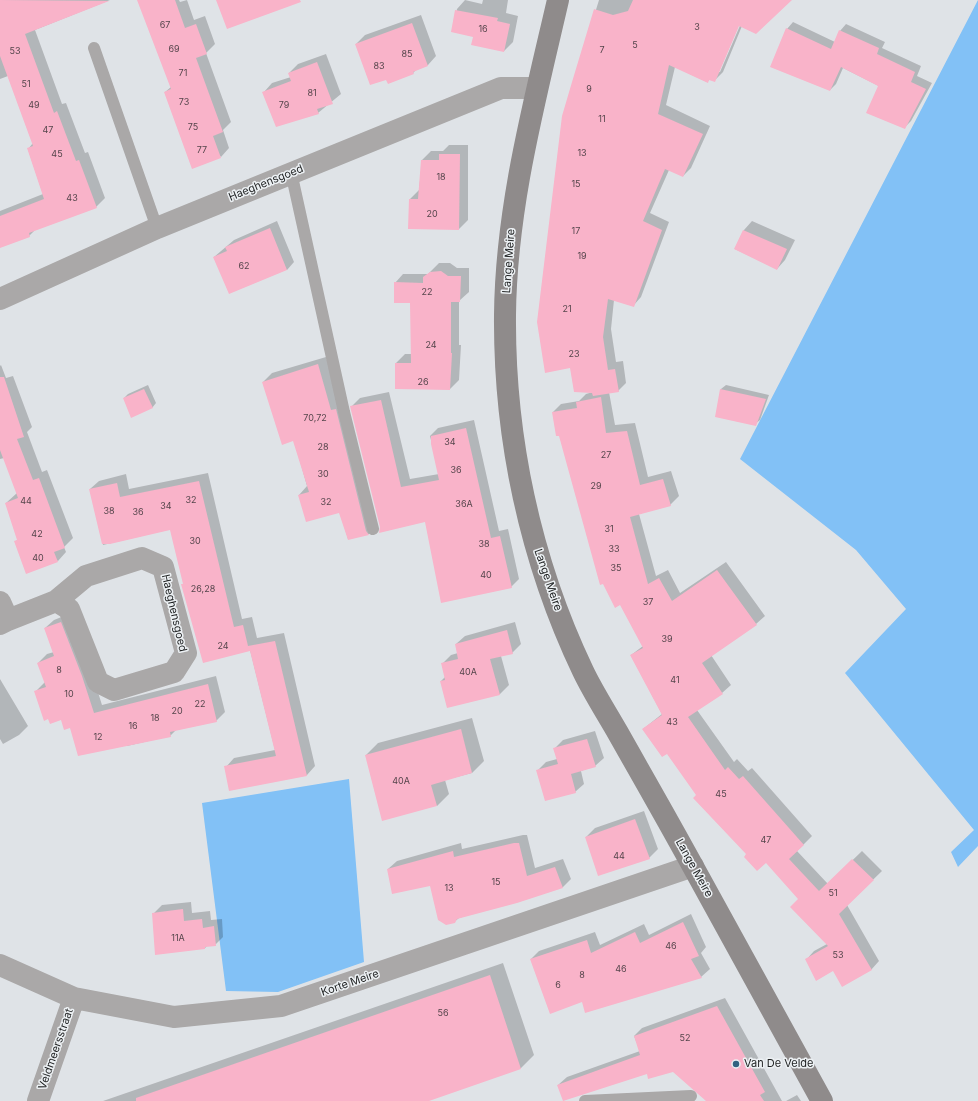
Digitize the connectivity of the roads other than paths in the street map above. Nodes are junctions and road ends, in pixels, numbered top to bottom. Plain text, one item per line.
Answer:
1 (558, 0) edge
2 (94, 48) dead end
3 (537, 88) junction
4 (291, 172) junction
5 (157, 228) junction
6 (0, 299) edge
7 (373, 530) dead end
8 (56, 600) junction
9 (3, 615) edge
10 (693, 866) junction
11 (0, 965) edge
12 (74, 998) junction
13 (691, 1096) dead end
14 (38, 1101) edge
15 (585, 1101) edge
16 (822, 1101) edge

1 - 3 street, Lange Meire
2 - 5 lane
3 - 4 street, Haeghensgoed
3 - 10 street, Lange Meire
4 - 5 street, Haeghensgoed
4 - 7 lane
5 - 6 street, Haeghensgoed
8 - 8 street, Haeghensgoed
8 - 9 street, Haeghensgoed
10 - 12 street, Korte Meire
10 - 16 street, Lange Meire
11 - 12 street, Korte Meire
12 - 14 street, Veldmeersstraat
13 - 15 lane

